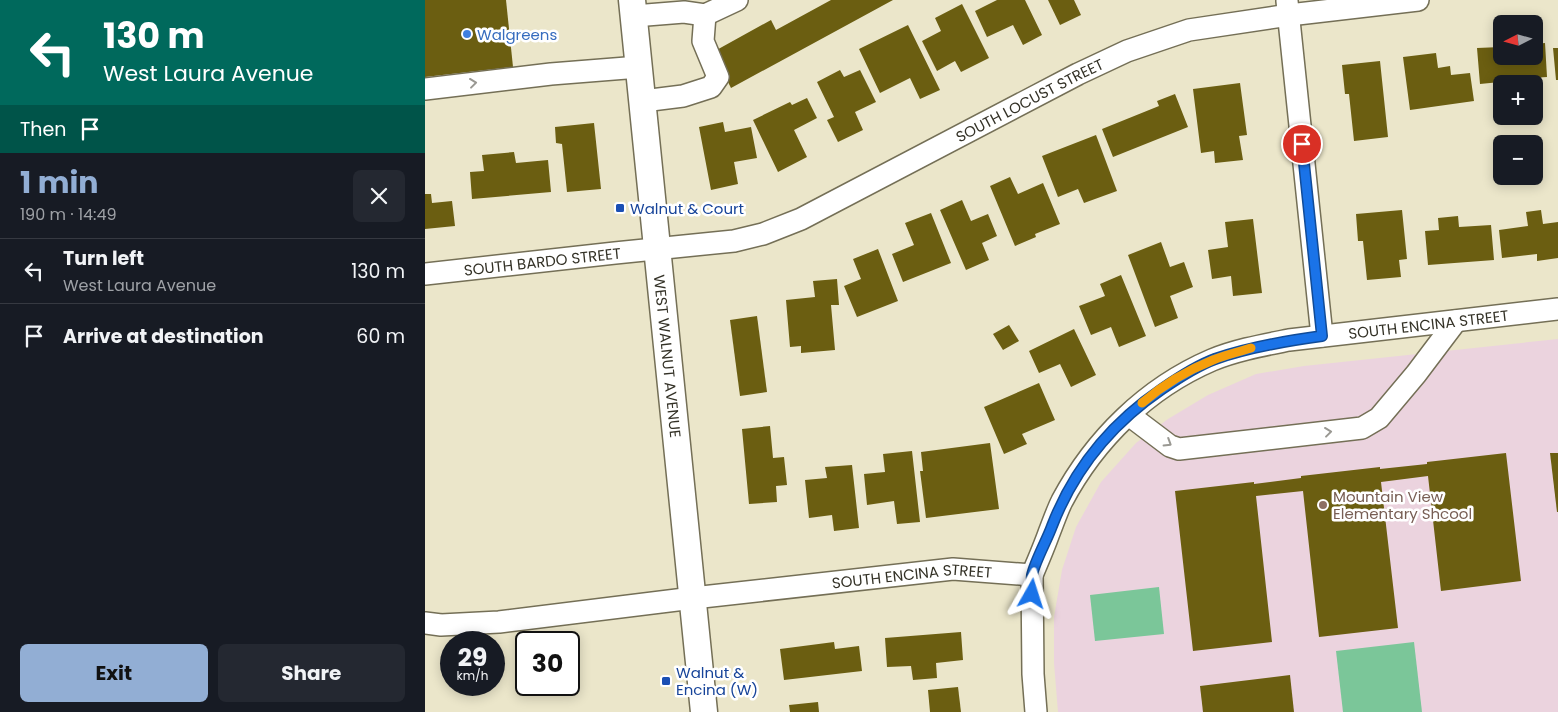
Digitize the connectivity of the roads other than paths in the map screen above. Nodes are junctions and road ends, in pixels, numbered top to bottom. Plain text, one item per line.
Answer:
1 (1418, 0) edge
2 (728, 2) edge
3 (1288, 7) edge
4 (633, 8) edge
5 (705, 14) junction
6 (639, 67) junction
7 (425, 89) edge
8 (643, 101) junction
9 (658, 250) junction
10 (425, 274) edge
11 (1558, 309) edge
12 (1456, 321) junction
13 (1322, 336) junction
14 (1129, 415) junction
15 (1032, 575) junction
16 (693, 598) junction
17 (425, 623) edge
18 (704, 712) edge
19 (1036, 712) edge

1 - 3 street, SOUTH LOCUST STREET
2 - 5 street
3 - 9 street, SOUTH LOCUST STREET
3 - 13 street
4 - 5 street
4 - 6 main road, WEST WALNUT AVENUE
5 - 8 street
7 -> 6 street
6 - 8 main road, WEST WALNUT AVENUE
8 - 9 main road, WEST WALNUT AVENUE
9 - 10 street, SOUTH BARDO STREET
9 - 16 main road, WEST WALNUT AVENUE
11 - 12 street, SOUTH ENCINA STREET
12 - 13 street, SOUTH ENCINA STREET
14 -> 12 street
13 - 14 street, SOUTH ENCINA STREET
14 - 15 street, SOUTH ENCINA STREET
15 - 16 street, SOUTH ENCINA STREET
15 - 19 street
16 - 17 street, SOUTH ENCINA STREET
16 - 18 main road, WEST WALNUT AVENUE

